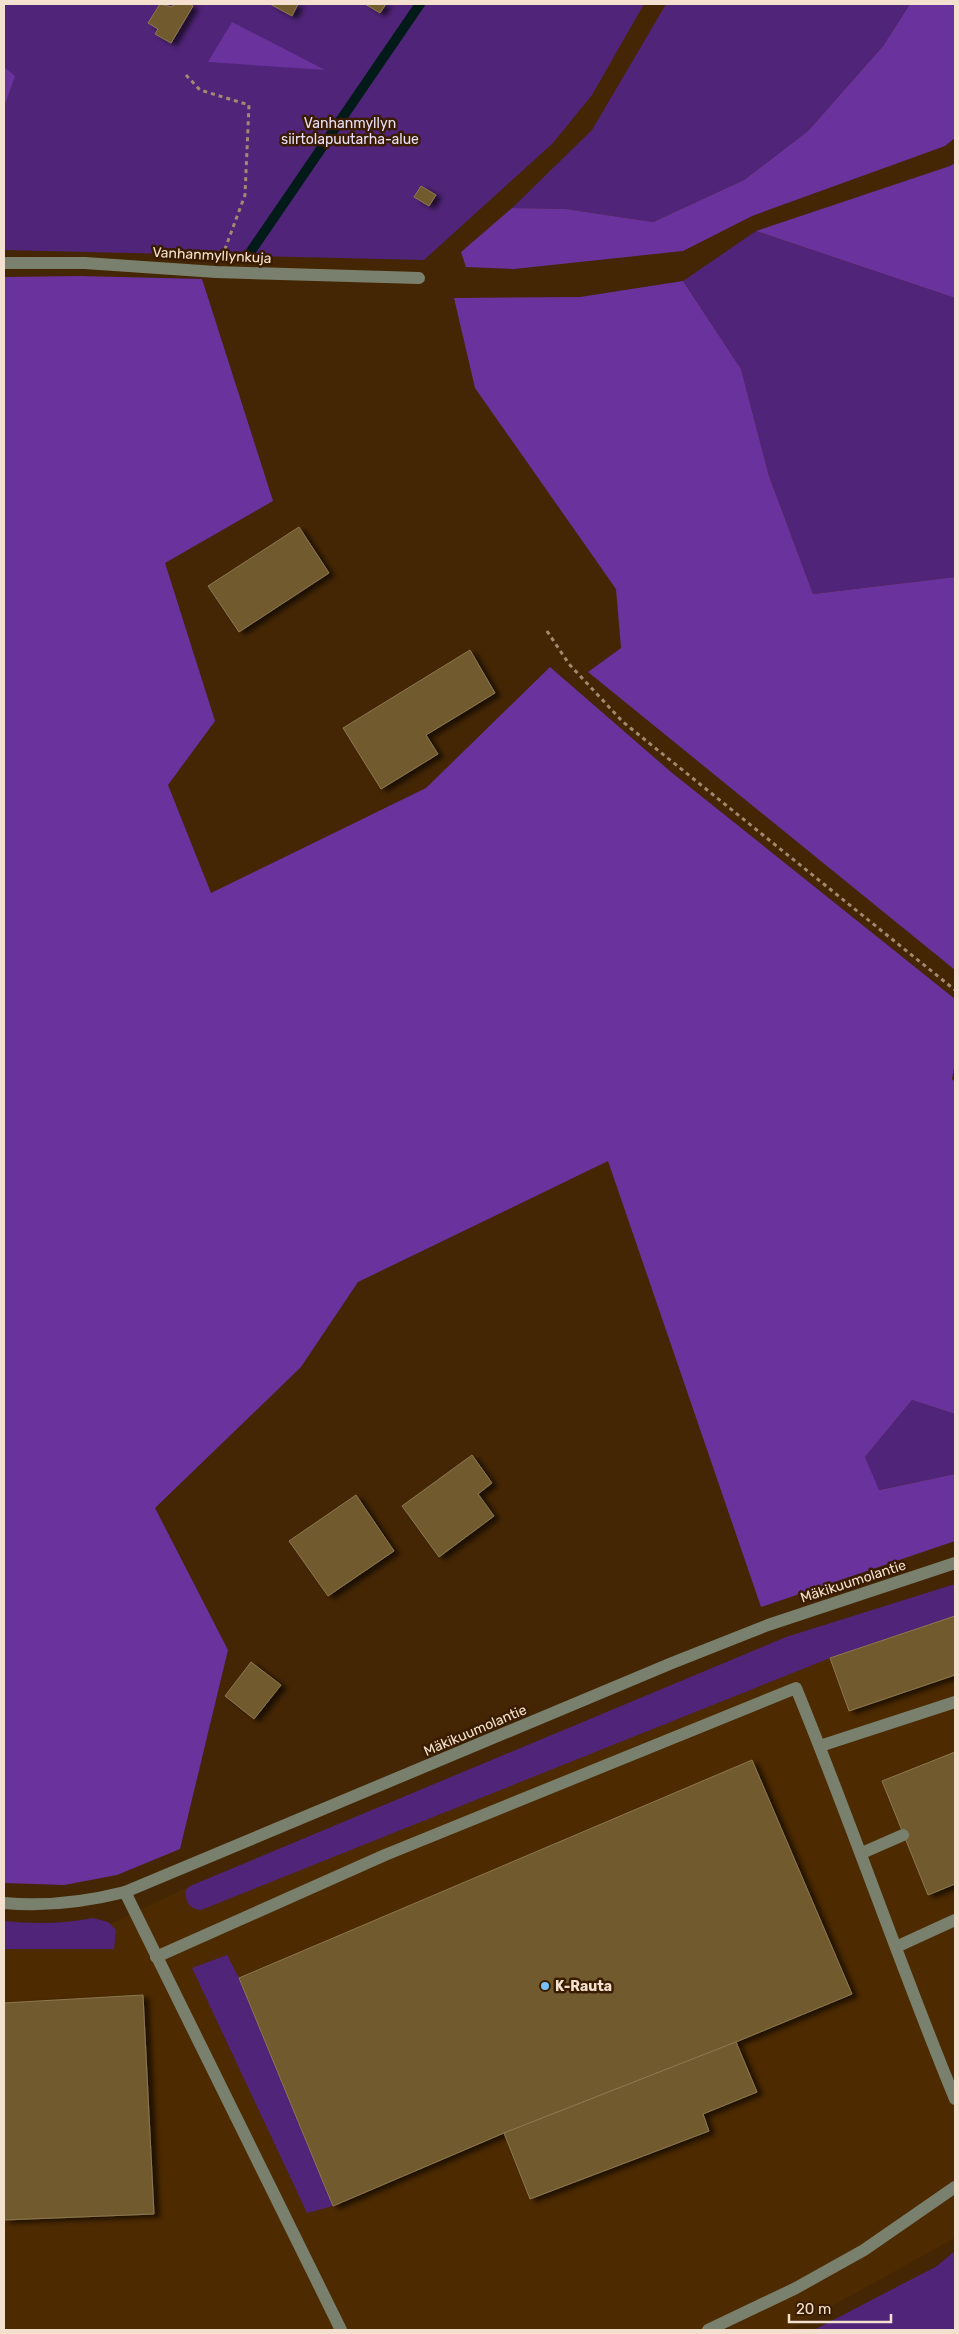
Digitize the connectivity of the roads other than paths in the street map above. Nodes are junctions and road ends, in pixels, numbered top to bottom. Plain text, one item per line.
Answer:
1 (4, 263) edge
2 (419, 278) dead end
3 (955, 1563) edge
4 (955, 1702) edge
5 (820, 1746) junction
6 (904, 1835) dead end
7 (862, 1853) junction
8 (125, 1892) junction
9 (4, 1903) edge
10 (955, 1920) edge
11 (896, 1947) junction
12 (156, 1957) junction
13 (955, 2099) edge
14 (955, 2187) edge
15 (341, 2330) edge
16 (708, 2330) edge

1 - 2 street, Vanhanmyllynkuja
3 - 8 street, Mäkikuumolantie
4 - 5 street
5 - 7 street
5 - 12 street
6 - 7 street
7 - 11 street
8 - 9 street, Mäkikuumolantie
8 - 12 street
10 - 11 street
11 - 13 street
12 - 15 street
14 - 16 street

